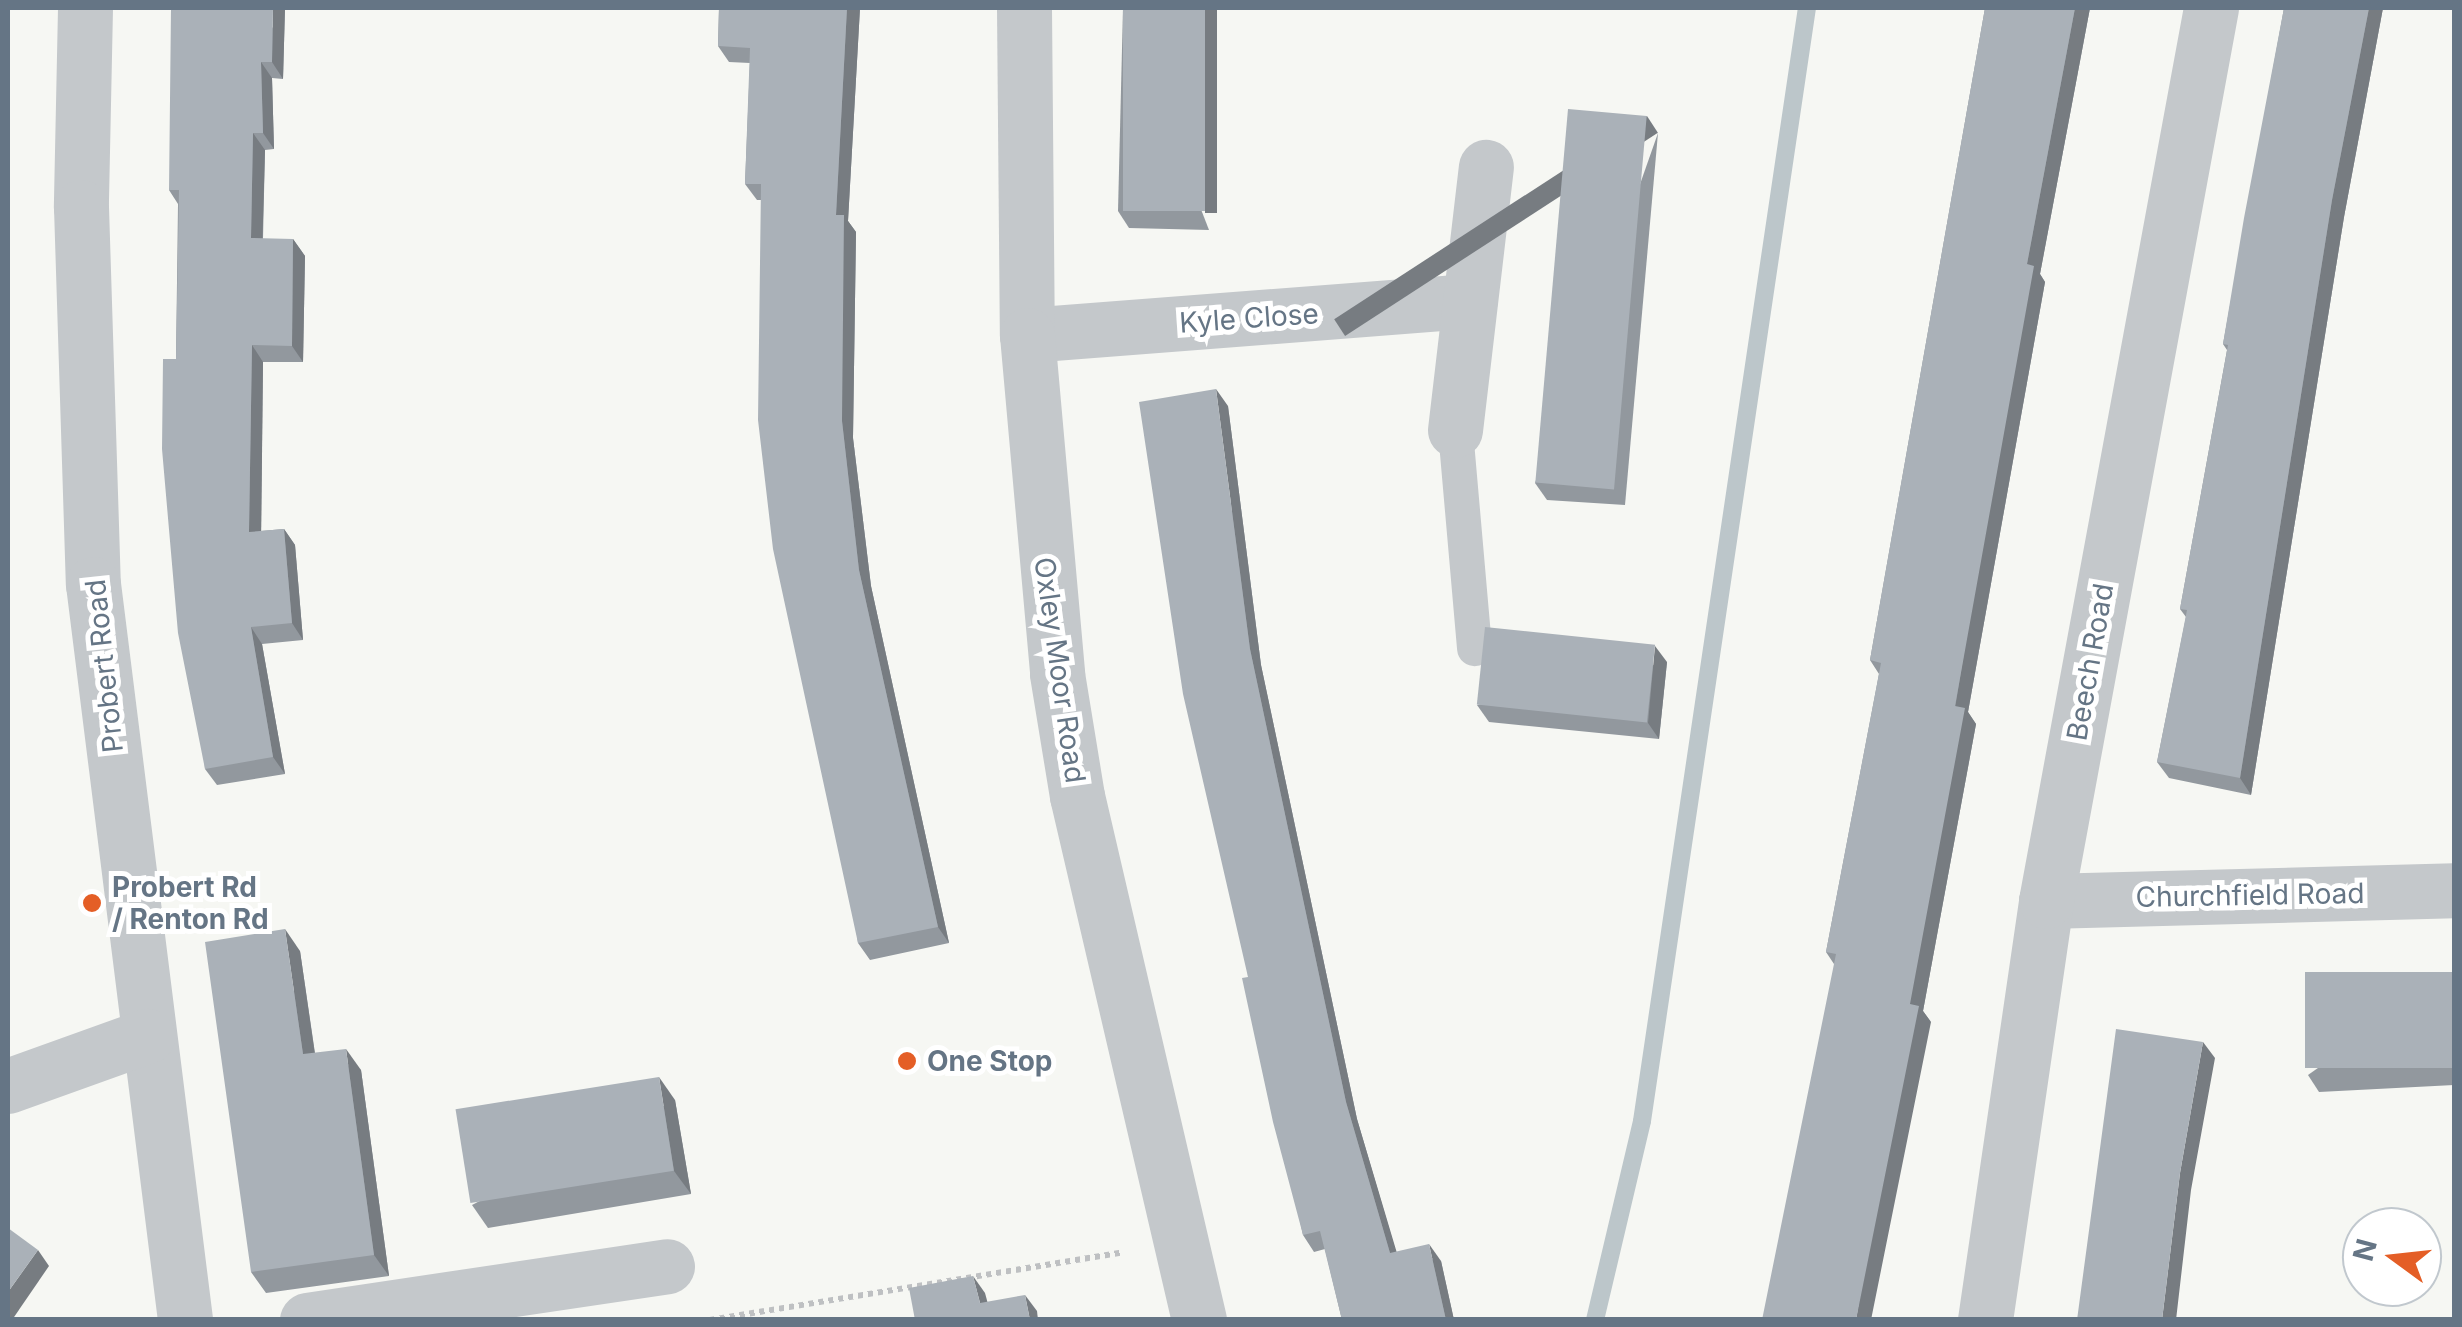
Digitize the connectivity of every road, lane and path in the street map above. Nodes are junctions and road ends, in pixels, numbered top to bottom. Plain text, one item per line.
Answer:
1 (85, 8) edge
2 (1024, 8) edge
3 (2211, 8) edge
4 (1486, 167) dead end
5 (1470, 302) junction
6 (1027, 335) junction
7 (1455, 430) joint
8 (1474, 648) dead end
9 (2454, 890) edge
10 (2046, 901) junction
11 (148, 1036) junction
12 (8, 1086) edge
13 (1181, 1242) junction
14 (667, 1266) dead end
15 (185, 1320) edge
16 (307, 1320) edge
17 (710, 1320) edge
18 (1200, 1320) edge
19 (1985, 1320) edge

1 - 11 street, Probert Road
2 - 6 street, Oxley Moor Road
3 - 10 street, Beech Road
4 - 5 street
5 - 6 street, Kyle Close
5 - 7 street
6 - 13 street, Oxley Moor Road
7 - 8 lane
9 - 10 street, Churchfield Road
10 - 19 street, Beech Road
11 - 12 street
11 - 15 street, Probert Road
13 - 17 path
13 - 18 street, Oxley Moor Road
14 - 16 street

